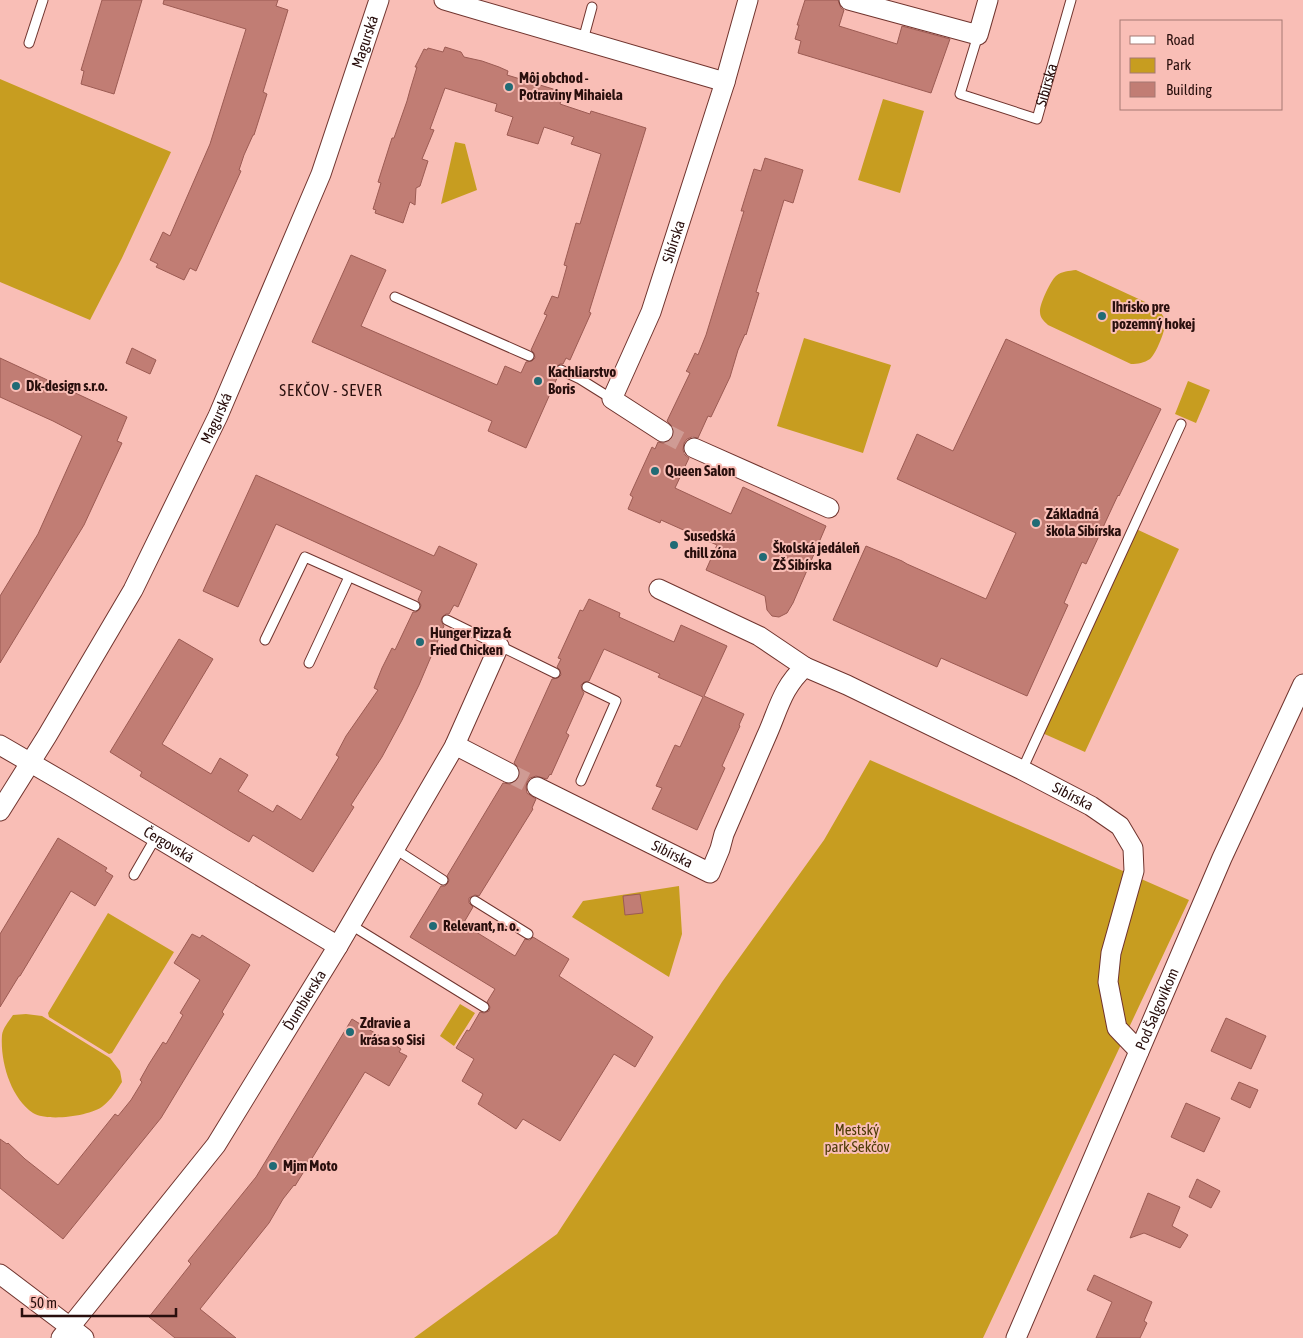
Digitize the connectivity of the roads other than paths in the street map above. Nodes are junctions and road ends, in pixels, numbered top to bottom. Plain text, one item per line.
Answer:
1 (42, 0) edge
2 (379, 0) edge
3 (444, 0) edge
4 (748, 0) edge
5 (849, 0) edge
6 (988, 0) edge
7 (1071, 0) edge
8 (592, 7) dead end
9 (978, 35) junction
10 (582, 40) junction
11 (29, 43) dead end
12 (725, 82) junction
13 (395, 297) dead end
14 (529, 356) dead end
15 (561, 370) dead end
16 (612, 399) junction
17 (1181, 424) dead end
18 (662, 432) tunnel mouth
19 (694, 448) tunnel mouth
20 (829, 508) dead end
21 (349, 577) junction
22 (663, 591) dead end
23 (415, 606) dead end
24 (447, 620) dead end
25 (265, 640) dead end
26 (499, 646) junction
27 (309, 663) dead end
28 (805, 667) junction
29 (555, 673) dead end
30 (1303, 684) edge
31 (587, 687) dead end
32 (455, 745) junction
33 (0, 746) edge
34 (31, 763) junction
35 (1022, 770) junction
36 (509, 773) tunnel mouth
37 (581, 781) dead end
38 (537, 787) tunnel mouth
39 (0, 812) edge
40 (156, 837) junction
41 (395, 849) junction
42 (134, 876) dead end
43 (443, 880) dead end
44 (475, 901) dead end
45 (350, 925) junction
46 (528, 934) dead end
47 (338, 946) junction
48 (484, 1007) dead end
49 (1139, 1051) junction
50 (0, 1274) edge
51 (72, 1334) edge
52 (1016, 1338) edge

1 - 11 lane
2 - 34 street, Magurská
3 - 10 street
4 - 12 street, Sibírska
5 - 9 street
6 - 9 street, Sibírska
7 - 9 lane, Sibírska
8 - 10 lane
10 - 12 street
12 - 16 street, Sibírska
13 - 14 lane
15 - 16 lane
16 - 18 street
17 - 35 lane
19 - 20 street
21 - 23 lane
21 - 25 lane
21 - 27 lane
22 - 28 street, Sibírska
24 - 26 lane
26 - 29 lane
26 - 32 street, Ďumbierska
28 - 35 street, Sibírska
28 - 38 street, Sibírska
30 - 49 street, Pod Šalgovíkom
31 - 37 lane
32 - 36 street
32 - 41 street, Ďumbierska
33 - 34 street, Čergovská
34 - 39 street, Magurská
34 - 40 street, Čergovská
35 - 49 street, Sibírska
40 - 42 lane
40 - 47 street, Čergovská
41 - 43 lane
41 - 45 street, Ďumbierska
44 - 46 lane
45 - 47 street, Ďumbierska
45 - 48 lane
47 - 51 street, Ďumbierska
49 - 52 street, Pod Šalgovíkom
50 - 51 street, Ďumbierska

